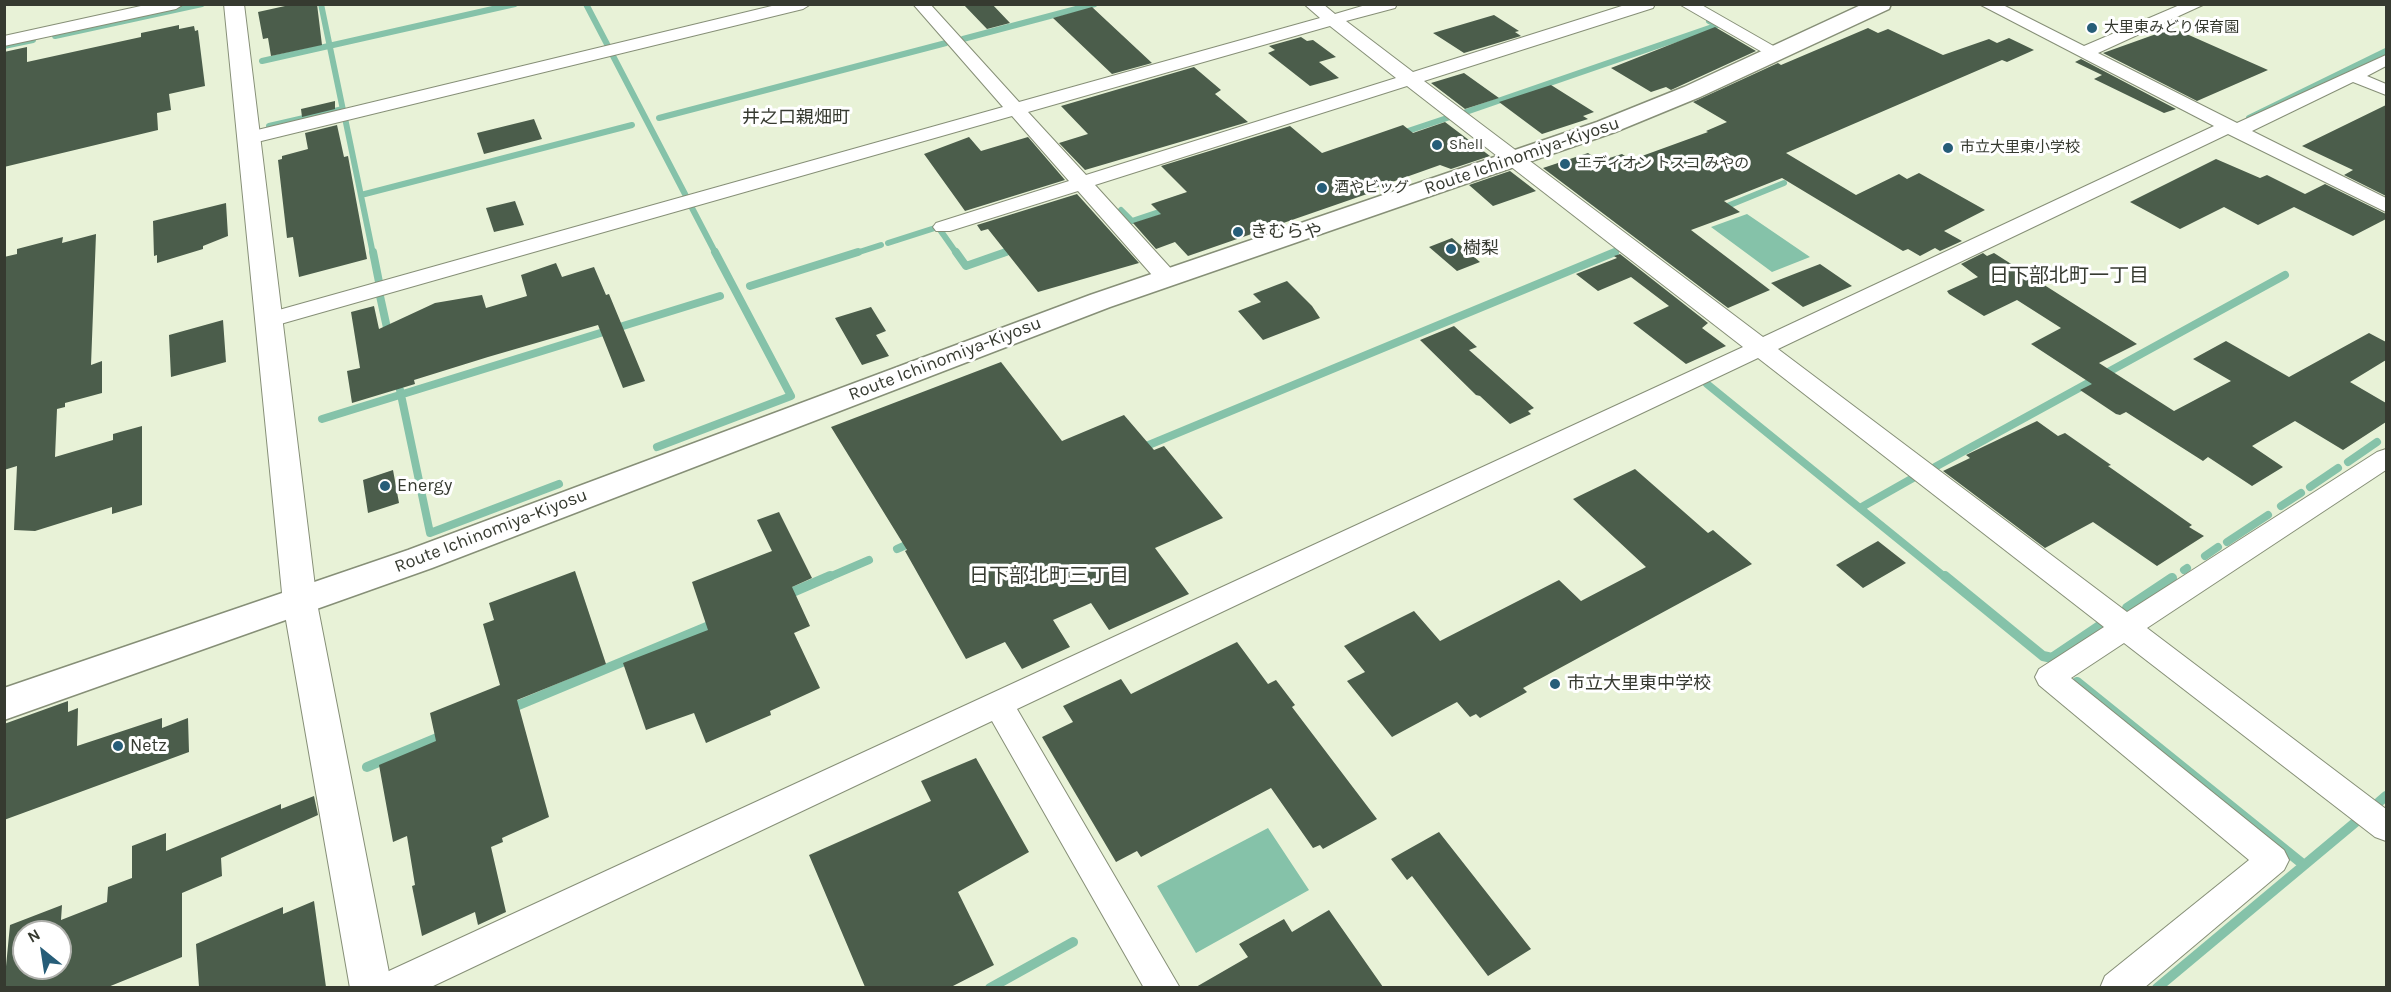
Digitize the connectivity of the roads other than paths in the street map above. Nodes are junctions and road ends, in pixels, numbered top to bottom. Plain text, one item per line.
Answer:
1 (176, 4) edge
2 (234, 4) edge
3 (803, 4) edge
4 (921, 4) edge
5 (1312, 4) edge
6 (1389, 4) edge
7 (1647, 4) edge
8 (1687, 4) edge
9 (1881, 4) edge
10 (1987, 4) edge
11 (2197, 4) edge
12 (1334, 21) junction
13 (4, 41) edge
14 (1775, 52) junction
15 (2086, 52) junction
16 (2386, 60) edge
17 (2353, 76) junction
18 (1411, 81) junction
19 (2386, 90) edge
20 (1016, 111) junction
21 (2232, 129) junction
22 (249, 138) junction
23 (1514, 160) junction
24 (1082, 183) junction
25 (2386, 206) edge
26 (943, 226) dead end
27 (1167, 278) junction
28 (269, 320) junction
29 (1760, 348) junction
30 (2386, 458) edge
31 (300, 603) junction
32 (2126, 628) junction
33 (4, 704) edge
34 (998, 704) junction
35 (2386, 827) edge
36 (371, 987) edge
37 (390, 987) edge
38 (1163, 987) edge
39 (2117, 987) edge

1 - 13 street
2 - 22 street
3 - 22 street
4 - 20 street
5 - 12 street
6 - 12 street
7 - 18 street
8 - 14 street
9 - 14 main road, Route Ichinomiya-Kiyosu
10 - 15 street
11 - 15 street
12 - 18 street
12 - 20 street
14 - 23 main road, Route Ichinomiya-Kiyosu
15 - 21 street
16 - 17 street
17 - 19 street
17 - 21 street
18 - 23 street
18 - 24 street
20 - 24 street
20 - 28 street
21 - 25 street
21 - 29 street
22 - 28 street
23 - 27 main road, Route Ichinomiya-Kiyosu
23 - 29 street
24 - 26 street
24 - 27 street
27 - 31 main road, Route Ichinomiya-Kiyosu
28 - 31 street
29 - 32 street
29 - 34 street
30 - 32 street
31 - 33 main road, Route Ichinomiya-Kiyosu
31 - 36 street
32 - 35 street
32 - 39 street
34 - 37 street
34 - 38 street

